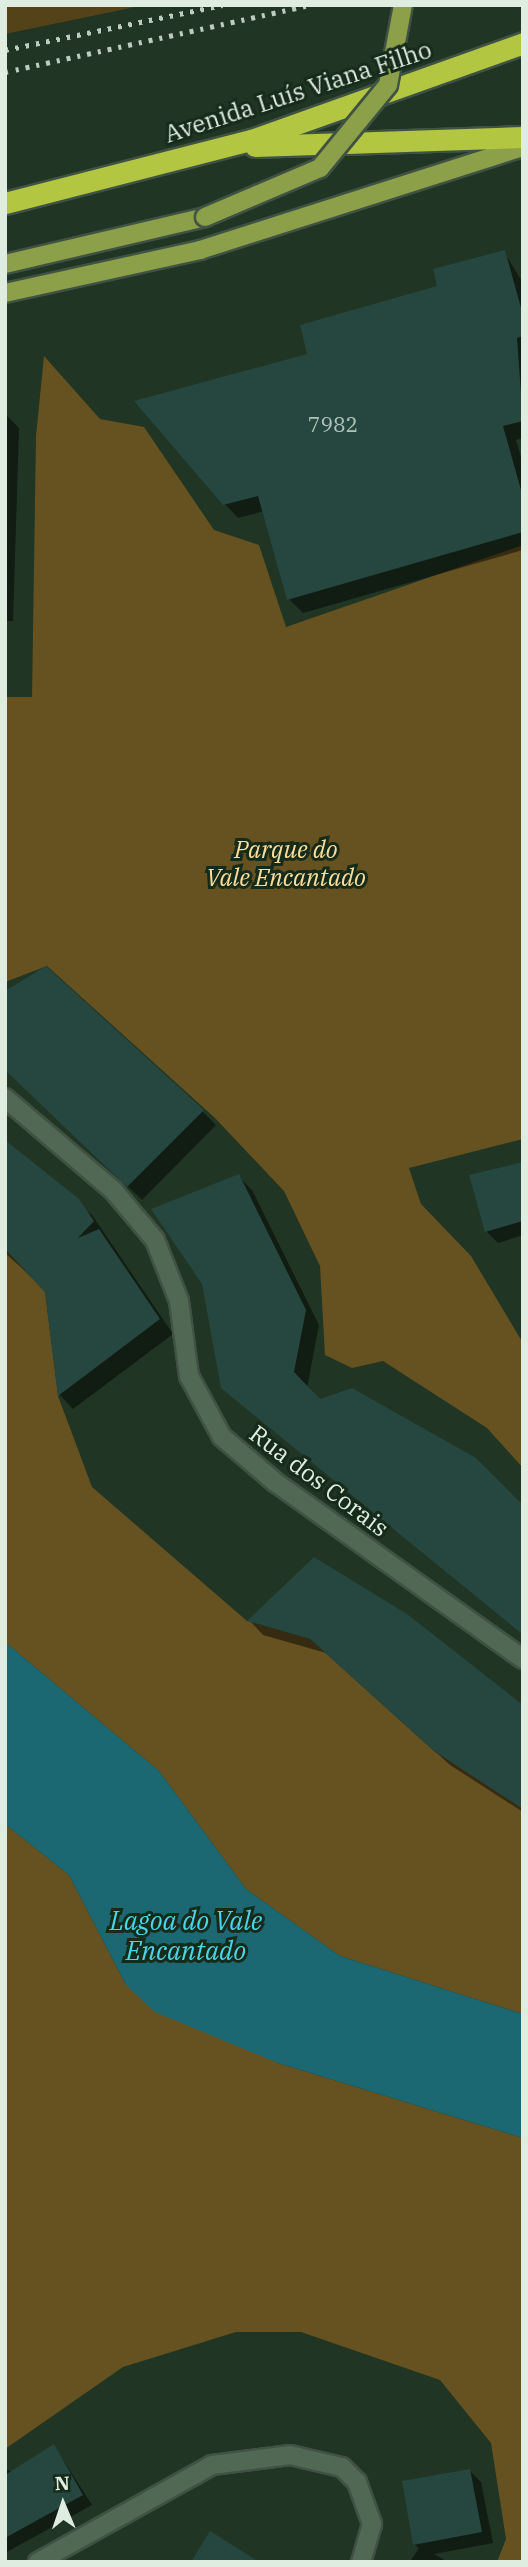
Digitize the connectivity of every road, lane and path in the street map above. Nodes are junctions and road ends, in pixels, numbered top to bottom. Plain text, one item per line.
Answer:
1 (403, 5) edge
2 (523, 43) edge
3 (523, 137) edge
4 (225, 147) junction
5 (523, 148) edge
6 (5, 203) edge
7 (5, 264) edge
8 (5, 293) edge
9 (5, 1098) edge
10 (523, 1659) edge
11 (38, 2562) edge
12 (361, 2562) edge

1 - 7 main road, bridge
2 - 4 highway, Avenida Luís Viana Filho
3 - 4 highway
4 - 6 highway, Avenida Luís Viana Filho
5 - 8 main road
9 - 10 street, Rua dos Corais
11 - 12 street

